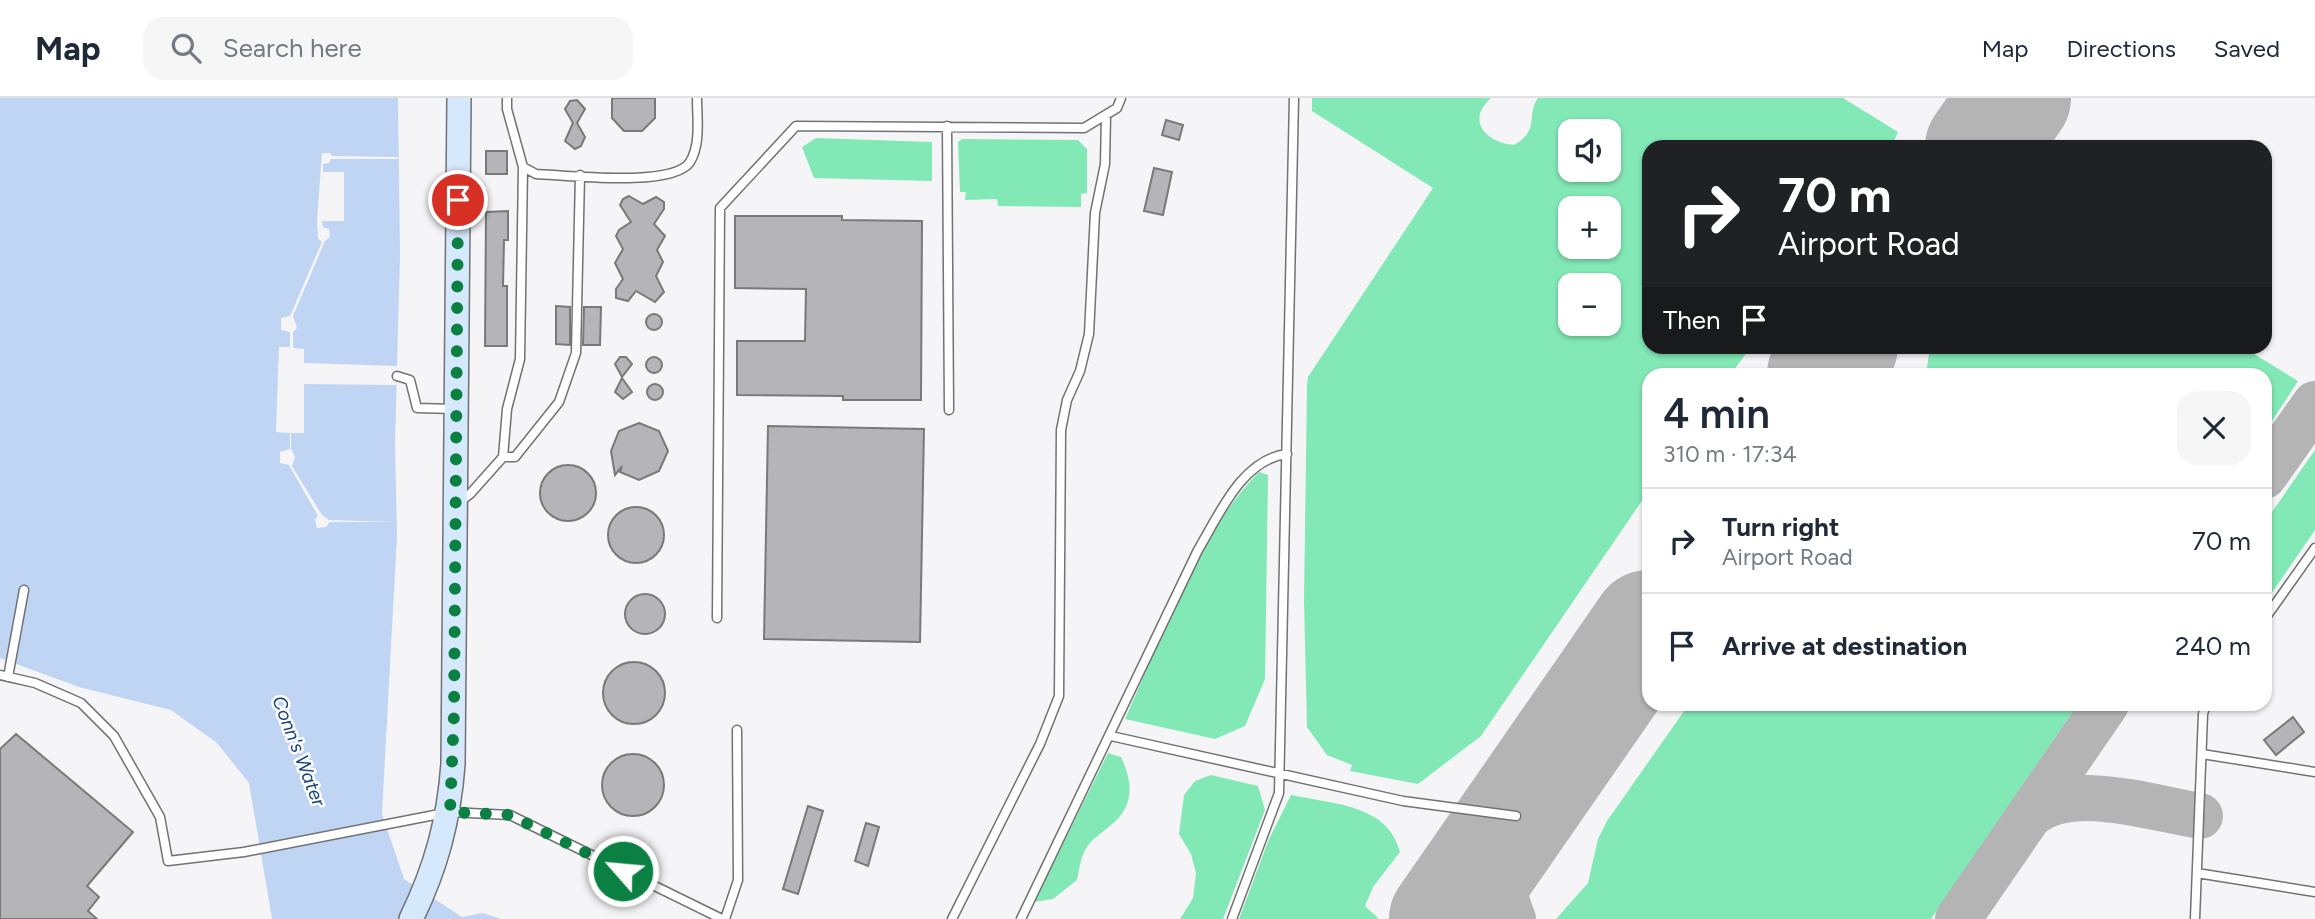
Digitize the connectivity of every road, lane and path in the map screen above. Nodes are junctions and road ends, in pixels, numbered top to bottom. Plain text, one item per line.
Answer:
1 (459, 98) edge
2 (507, 98) edge
3 (697, 98) edge
4 (1121, 98) edge
5 (1294, 98) edge
6 (1106, 116) junction
7 (947, 126) junction
8 (523, 167) junction
9 (580, 175) junction
10 (397, 376) dead end
11 (456, 410) junction
12 (949, 410) dead end
13 (1287, 454) junction
14 (503, 457) junction
15 (456, 504) junction
16 (2315, 548) edge
17 (24, 590) dead end
18 (2272, 609) edge
19 (717, 618) dead end
20 (4, 676) edge
21 (2205, 711) edge
22 (737, 730) dead end
23 (1111, 736) junction
24 (2202, 754) junction
25 (2314, 770) edge
26 (1279, 772) junction
27 (450, 812) junction
28 (1516, 817) dead end
29 (2197, 873) junction
30 (2315, 892) edge
31 (416, 909) edge
32 (724, 919) edge
33 (952, 919) edge
34 (1021, 919) edge
35 (1232, 919) edge
36 (2195, 919) edge

1 - 11 street
2 - 8 lane
3 - 9 lane
4 - 6 lane
5 - 13 lane
6 - 7 lane
6 - 33 lane
7 - 12 lane
7 - 19 lane
8 - 9 lane
8 - 14 lane
9 - 14 lane
10 - 11 lane
11 - 15 street
13 - 23 lane
13 - 26 lane
14 - 15 lane
15 - 27 street
16 - 18 lane
17 - 20 lane
20 - 27 lane
21 - 24 lane
22 - 32 lane
23 - 26 lane
23 - 34 lane
24 - 25 lane
24 - 29 lane
26 - 28 lane
26 - 35 lane
27 - 31 street
27 - 32 lane
29 - 30 lane
29 - 36 lane

